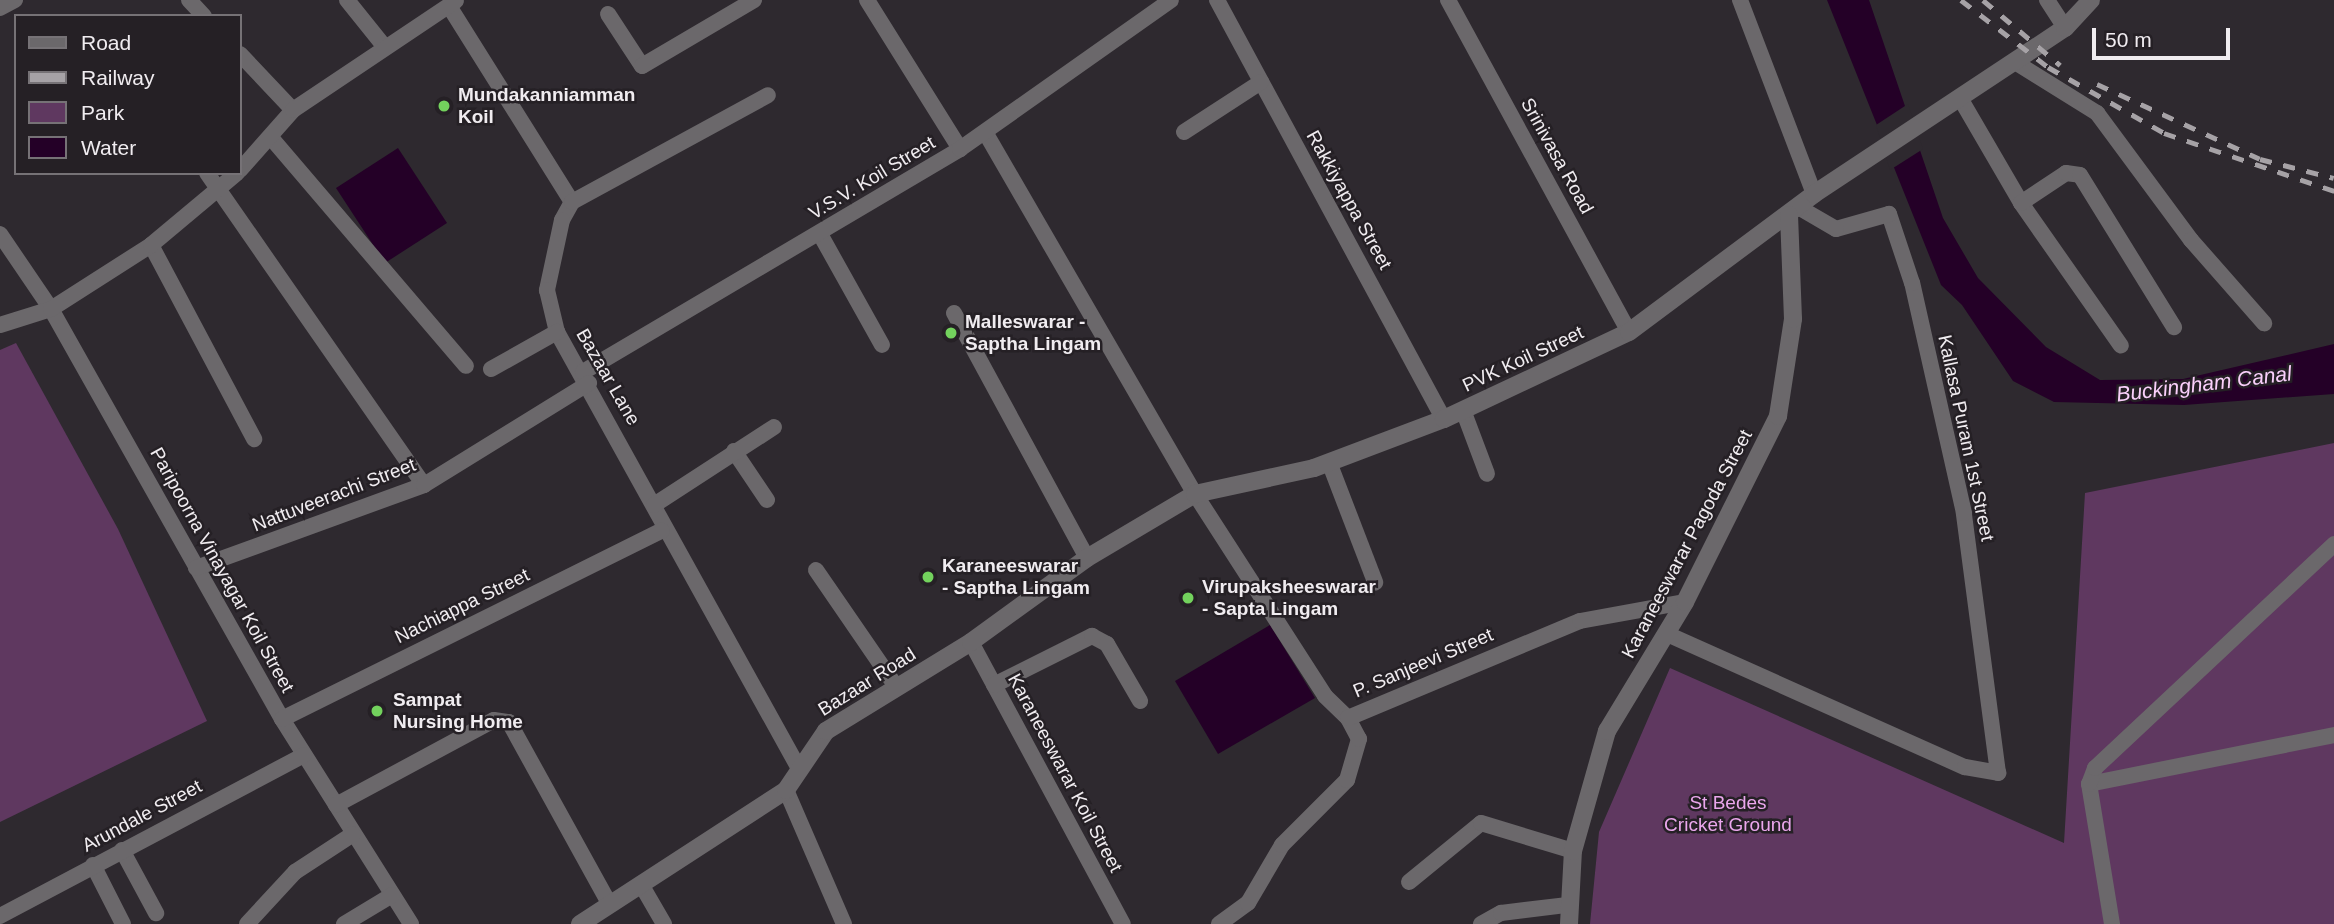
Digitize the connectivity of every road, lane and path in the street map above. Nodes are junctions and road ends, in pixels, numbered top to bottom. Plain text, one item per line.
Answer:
1 (15, 0) edge
2 (189, 0) edge
3 (347, 0) edge
4 (754, 0) edge
5 (867, 0) edge
6 (1171, 0) edge
7 (1216, 0) edge
8 (1448, 0) edge
9 (1740, 0) edge
10 (2047, 0) edge
11 (2091, 0) edge
12 (455, 2) edge
13 (0, 8) edge
14 (202, 14) edge
15 (608, 14) dead end
16 (2066, 28) junction
17 (384, 46) junction
18 (242, 56) edge
19 (2015, 62) junction
20 (1261, 82) junction
21 (768, 95) dead end
22 (1960, 98) junction
23 (293, 110) junction
24 (985, 132) junction
25 (1184, 132) dead end
26 (273, 140) junction
27 (960, 149) junction
28 (242, 168) edge
29 (208, 175) edge
30 (235, 175) edge
31 (219, 189) junction
32 (1814, 194) junction
33 (572, 202) junction
34 (2021, 203) junction
35 (1793, 211) junction
36 (0, 234) edge
37 (820, 234) junction
38 (151, 245) junction
39 (51, 309) junction
40 (954, 313) dead end
41 (2264, 323) dead end
42 (0, 325) edge
43 (2174, 327) dead end
44 (557, 332) junction
45 (1629, 332) junction
46 (882, 345) dead end
47 (2121, 346) dead end
48 (466, 366) dead end
49 (491, 369) dead end
50 (586, 378) junction
51 (1463, 411) junction
52 (1444, 419) junction
53 (774, 427) dead end
54 (254, 439) dead end
55 (734, 451) junction
56 (1329, 463) junction
57 (1487, 474) dead end
58 (424, 485) junction
59 (1195, 494) junction
60 (767, 500) dead end
61 (654, 505) junction
62 (662, 530) junction
63 (2334, 544) edge
64 (1087, 558) junction
65 (196, 568) junction
66 (816, 570) dead end
67 (1375, 582) dead end
68 (1685, 601) junction
69 (1667, 634) junction
70 (971, 642) junction
71 (994, 685) junction
72 (897, 688) junction
73 (1140, 701) dead end
74 (1348, 718) junction
75 (282, 719) junction
76 (2334, 735) edge
77 (304, 755) junction
78 (797, 765) junction
79 (2089, 784) junction
80 (786, 790) junction
81 (336, 804) junction
82 (353, 834) junction
83 (122, 850) junction
84 (1573, 851) junction
85 (93, 865) junction
86 (1409, 882) dead end
87 (642, 886) junction
88 (392, 895) junction
89 (609, 903) junction
90 (1566, 905) junction
91 (156, 913) dead end
92 (0, 916) edge
93 (246, 922) edge
94 (123, 924) edge
95 (344, 924) edge
96 (411, 924) edge
97 (580, 924) edge
98 (664, 924) edge
99 (844, 924) edge
100 (1123, 924) edge
101 (1219, 924) edge
102 (1481, 924) edge
103 (1569, 924) edge
104 (2112, 924) edge

1 - 13 street
2 - 14 street
3 - 17 street
4 - 15 street
5 - 27 street
6 - 24 street, V.S.V. Koil Street
7 - 20 street, Rakkiyappa Street
8 - 45 street, Srinivasa Road
9 - 32 street
10 - 16 street
11 - 16 street
12 - 17 street
12 - 33 street
16 - 19 street
17 - 23 street
18 - 23 street
19 - 22 street
19 - 41 street
20 - 25 street
20 - 52 street, Rakkiyappa Street
21 - 33 street
22 - 32 street, PVK Koil Street
22 - 34 street
23 - 26 street
24 - 27 street, V.S.V. Koil Street
24 - 59 street
26 - 28 street
26 - 48 street
27 - 37 street, V.S.V. Koil Street
29 - 31 street
30 - 31 street
31 - 38 street
31 - 58 street
32 - 35 street, PVK Koil Street
33 - 44 street, Bazaar Lane
34 - 43 street
34 - 47 street
35 - 45 street, PVK Koil Street
35 - 68 street, Karaneeswarar Pagoda Street
35 - 69 street, Kallasa Puram 1st Street
36 - 39 street, Paripoorna Vinayagar Koil Street
37 - 46 street
37 - 50 street, V.S.V. Koil Street
38 - 39 street
38 - 54 street
39 - 42 street
39 - 65 street, Paripoorna Vinayagar Koil Street
40 - 64 street
44 - 49 street
44 - 50 street, Bazaar Lane
45 - 51 street, PVK Koil Street
50 - 58 street, Nattuveerachi Street
50 - 61 street, Bazaar Lane
51 - 52 street, PVK Koil Street
51 - 57 street
52 - 56 street, PVK Koil Street
53 - 55 street
55 - 60 street
55 - 61 street
56 - 59 street, PVK Koil Street
56 - 67 street
58 - 65 street, Nattuveerachi Street
59 - 64 street, Bazaar Road
59 - 74 street
61 - 62 street, Bazaar Lane
62 - 75 street, Nachiappa Street
62 - 78 street, Bazaar Lane
63 - 79 street
64 - 70 street, Bazaar Road
65 - 75 street, Paripoorna Vinayagar Koil Street
66 - 72 street
68 - 69 street, Karaneeswarar Pagoda Street
68 - 74 street, P. Sanjeevi Street
69 - 84 street, Karaneeswarar Pagoda Street
70 - 71 street, Karaneeswarar Koil Street
70 - 72 street, Bazaar Road
71 - 73 street
71 - 100 street, Karaneeswarar Koil Street
72 - 78 street, Bazaar Road
74 - 101 street, P. Sanjeevi Street
75 - 77 street, Paripoorna Vinayagar Koil Street
76 - 79 street
77 - 81 street, Paripoorna Vinayagar Koil Street
77 - 83 street, Arundale Street
78 - 80 street, Bazaar Road
79 - 104 street
80 - 87 street
80 - 99 street
81 - 82 street, Paripoorna Vinayagar Koil Street
81 - 89 street
82 - 88 street, Paripoorna Vinayagar Koil Street
82 - 93 street
83 - 85 street, Arundale Street
83 - 91 street
84 - 86 street
84 - 90 street, Karaneeswarar Pagoda Street
85 - 92 street, Arundale Street
85 - 94 street
87 - 89 street
87 - 98 street
88 - 95 street
88 - 96 street, Paripoorna Vinayagar Koil Street
89 - 97 street
90 - 102 street
90 - 103 street, Karaneeswarar Pagoda Street

